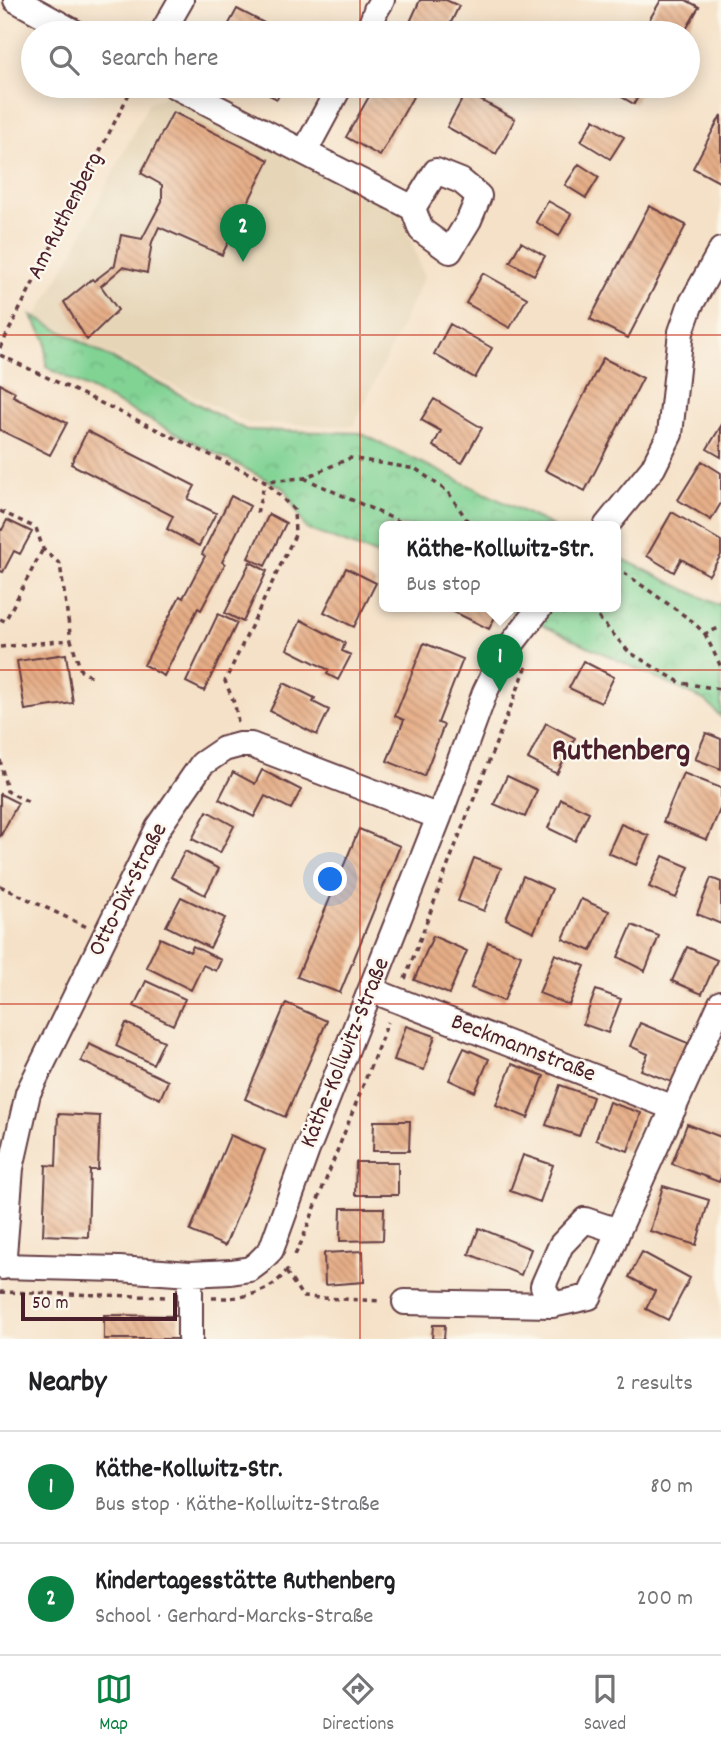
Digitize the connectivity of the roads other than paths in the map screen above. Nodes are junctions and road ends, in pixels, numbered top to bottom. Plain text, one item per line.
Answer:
1 (16, 0) edge
2 (181, 0) edge
3 (382, 0) edge
4 (54, 21) edge
5 (169, 21) edge
6 (372, 21) edge
7 (198, 98) edge
8 (334, 98) edge
9 (305, 151) junction
10 (413, 208) dead end
11 (721, 250) edge
12 (610, 521) edge
13 (536, 612) edge
14 (439, 817) junction
15 (371, 990) junction
16 (721, 1003) edge
17 (674, 1108) junction
18 (618, 1231) junction
19 (2, 1266) edge
20 (190, 1274) junction
21 (404, 1302) road end
22 (552, 1306) junction
23 (190, 1339) edge

1 - 4 street
2 - 5 street
3 - 6 street
7 - 9 street
8 - 9 street
9 - 10 street
11 - 12 street
13 - 14 street, Käthe-Kollwitz-Straße
14 - 15 street, Käthe-Kollwitz-Straße
14 - 19 street, Otto-Dix-Straße
15 - 17 street, Beckmannstraße
15 - 20 street, Käthe-Kollwitz-Straße
16 - 17 street
17 - 18 street
18 - 22 street
18 - 22 street
19 - 20 street, Käthe-Kollwitz-Straße
20 - 23 street
21 - 22 street

